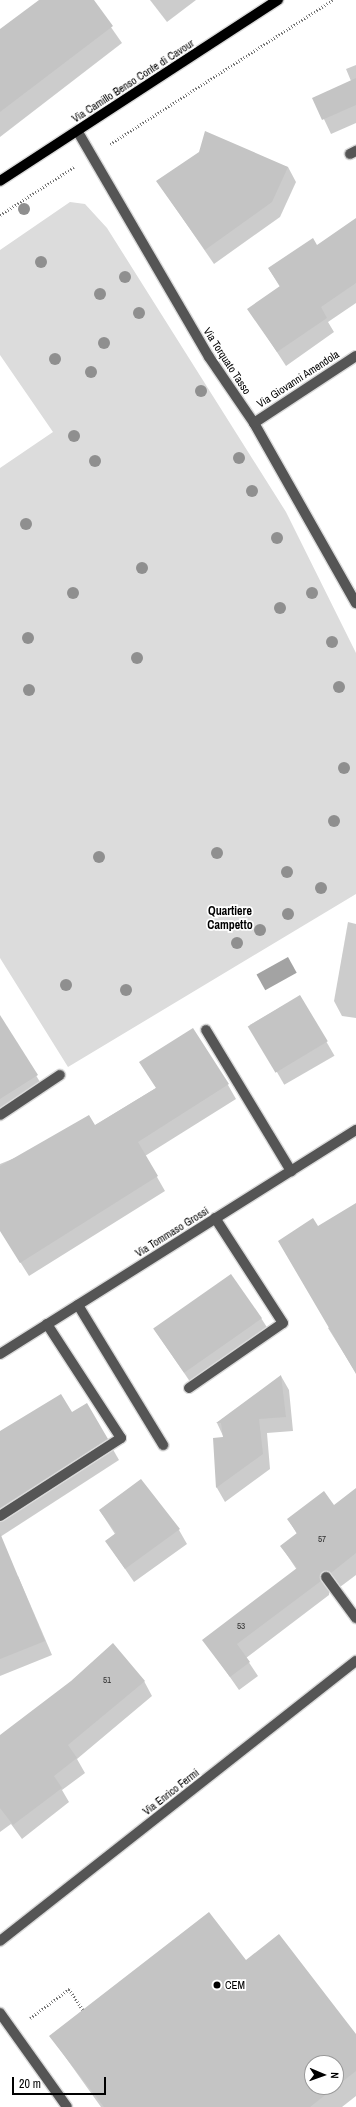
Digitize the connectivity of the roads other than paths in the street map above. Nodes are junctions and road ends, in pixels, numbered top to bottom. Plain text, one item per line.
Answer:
1 (278, 0) edge
2 (78, 132) junction
3 (0, 180) edge
4 (356, 356) edge
5 (254, 423) junction
6 (356, 603) edge
7 (206, 1030) dead end
8 (60, 1075) dead end
9 (0, 1115) edge
10 (356, 1130) edge
11 (291, 1171) junction
12 (216, 1218) junction
13 (78, 1305) junction
14 (47, 1324) junction
15 (0, 1354) edge
16 (189, 1388) dead end
17 (162, 1445) dead end
18 (0, 1516) edge
19 (326, 1577) dead end
20 (356, 1618) edge
21 (356, 1661) edge
22 (0, 1941) edge
23 (0, 2013) edge
24 (67, 2107) edge

1 - 2 main road, Via Camillo Benso Conte di Cavour
2 - 3 main road, Via Camillo Benso Conte di Cavour
2 - 5 street, Via Torquato Tasso
4 - 5 street, Via Giovanni Amendola
5 - 6 street, Via Torquato Tasso
7 - 11 street
8 - 9 street
10 - 11 street, Via Tommaso Grossi
11 - 12 street, Via Tommaso Grossi
12 - 13 street, Via Tommaso Grossi
12 - 16 street
13 - 14 street, Via Tommaso Grossi
13 - 17 street
14 - 15 street, Via Tommaso Grossi
14 - 18 street
19 - 20 street
21 - 22 street, Via Enrico Fermi
23 - 24 street

